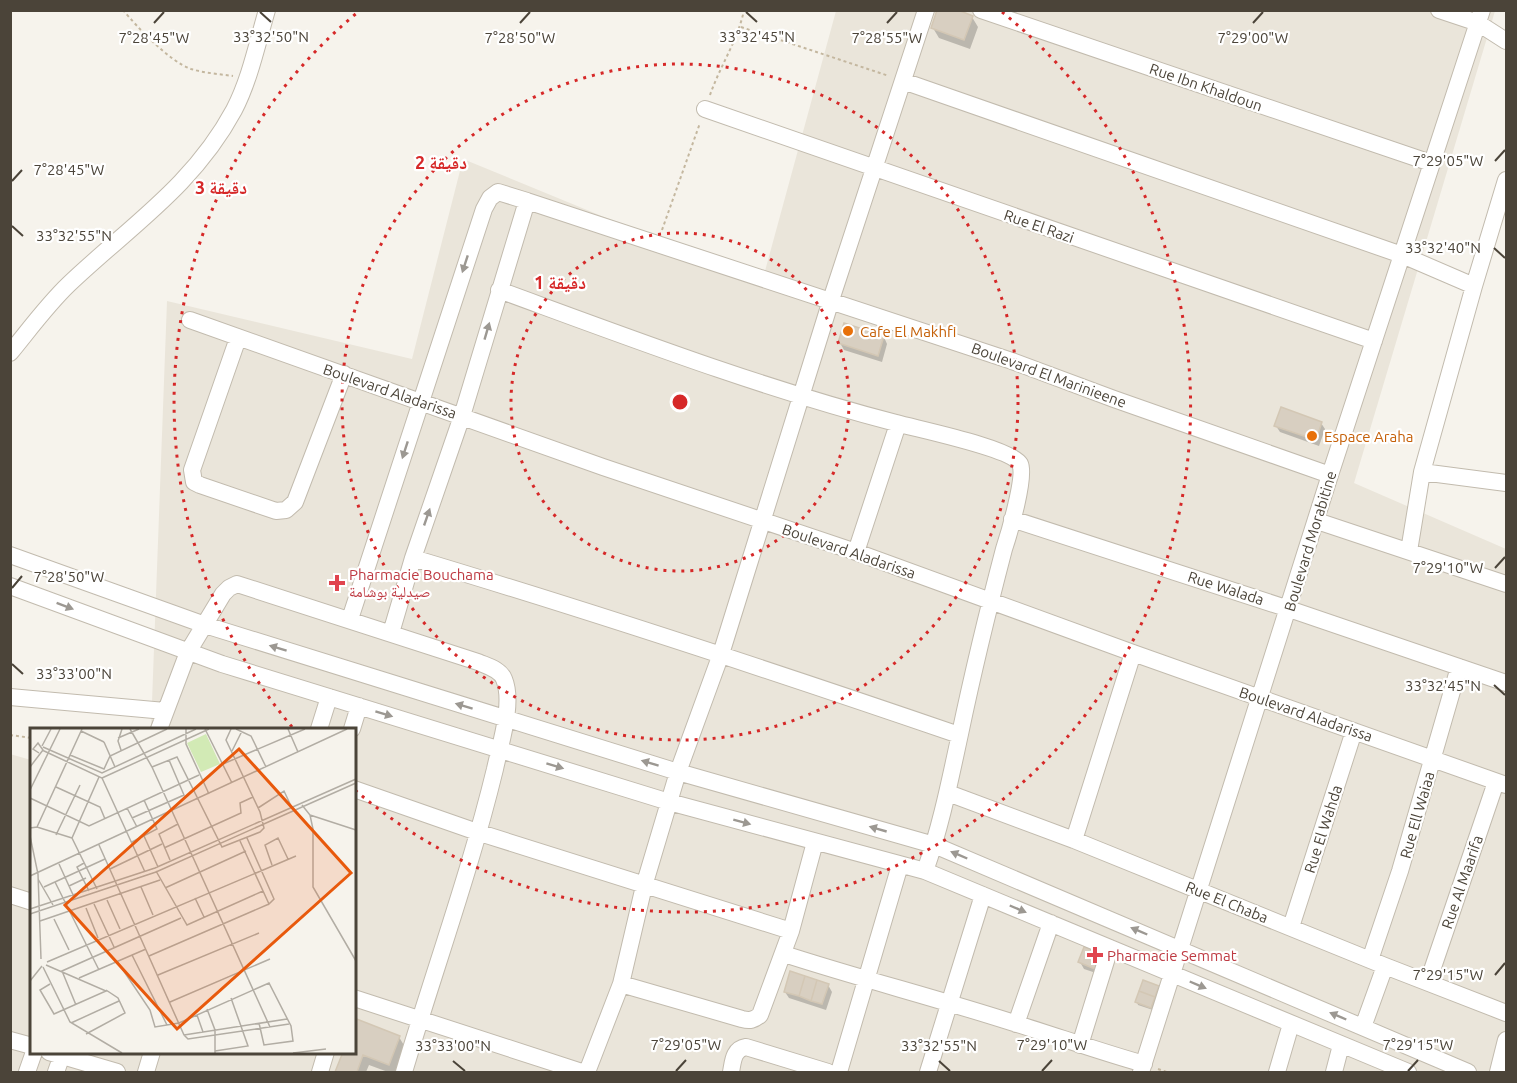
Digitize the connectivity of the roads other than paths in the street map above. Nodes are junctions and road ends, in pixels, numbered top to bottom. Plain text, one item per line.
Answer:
1 (267, 10) edge
2 (926, 10) edge
3 (981, 10) edge
4 (1439, 10) edge
5 (1480, 17) edge
6 (1506, 41) edge
7 (903, 81) junction
8 (705, 109) road end
9 (1431, 163) junction
10 (875, 169) junction
11 (1506, 180) edge
12 (527, 201) junction
13 (1401, 255) junction
14 (1474, 285) junction
15 (499, 290) junction
16 (831, 300) junction
17 (190, 320) dead end
18 (238, 338) junction
19 (1374, 341) junction
20 (10, 354) edge
21 (344, 374) junction
22 (802, 398) junction
23 (421, 401) junction
24 (462, 416) junction
25 (898, 424) junction
26 (1422, 472) junction
27 (1330, 475) junction
28 (1506, 483) edge
29 (1012, 519) junction
30 (1317, 520) junction
31 (761, 521) junction
32 (1409, 551) junction
33 (856, 552) junction
34 (10, 555) edge
35 (413, 558) junction
36 (1506, 584) edge
37 (10, 585) edge
38 (991, 600) junction
39 (1289, 609) junction
40 (350, 619) junction
41 (204, 625) junction
42 (391, 633) junction
43 (188, 652) junction
44 (1133, 653) junction
45 (721, 654) junction
46 (1459, 667) junction
47 (1506, 684) edge
48 (10, 697) edge
49 (329, 697) junction
50 (1260, 698) junction
51 (359, 706) junction
52 (165, 711) junction
53 (506, 720) junction
54 (159, 728) edge
55 (319, 728) edge
56 (352, 728) edge
57 (1354, 731) junction
58 (959, 735) junction
59 (500, 748) junction
60 (1434, 759) junction
61 (678, 772) junction
62 (1501, 783) edge
63 (356, 790) edge
64 (948, 794) junction
65 (669, 802) junction
66 (480, 833) junction
67 (1074, 840) junction
68 (815, 842) junction
69 (934, 845) junction
70 (900, 865) junction
71 (925, 871) junction
72 (644, 886) junction
73 (1199, 891) junction
74 (10, 895) edge
75 (984, 895) junction
76 (30, 901) edge
77 (1051, 923) junction
78 (1291, 927) junction
79 (791, 931) junction
80 (1110, 948) junction
81 (1180, 949) junction
82 (784, 954) junction
83 (1377, 963) junction
84 (1172, 974) junction
85 (866, 980) junction
86 (1428, 982) junction
87 (621, 984) junction
88 (356, 999) edge
89 (949, 1004) junction
90 (1506, 1013) edge
91 (420, 1018) junction
92 (1016, 1024) junction
93 (1291, 1024) junction
94 (1363, 1027) junction
95 (10, 1040) edge
96 (1506, 1040) edge
97 (30, 1045) edge
98 (1341, 1045) junction
99 (1080, 1046) junction
100 (34, 1053) edge
101 (58, 1053) edge
102 (152, 1053) edge
103 (326, 1053) edge
104 (1142, 1068) edge
105 (27, 1072) edge
106 (56, 1072) edge
107 (117, 1072) edge
108 (146, 1072) edge
109 (320, 1072) edge
110 (404, 1072) edge
111 (582, 1072) edge
112 (587, 1072) edge
113 (731, 1072) edge
114 (828, 1072) edge
115 (839, 1072) edge
116 (928, 1072) edge
117 (1277, 1072) edge
118 (1334, 1072) edge
119 (1408, 1072) edge
120 (1468, 1072) edge
121 (1498, 1072) edge

1 - 20 street
2 - 7 street
3 - 9 street, Rue Ibn Khaldoun
4 - 5 street
5 - 6 street
5 - 9 street, Boulevard Morabitine
7 - 10 street
7 - 13 street
8 - 10 street, Rue El Razi
9 - 13 street, Boulevard Morabitine
10 - 16 street
10 - 19 street, Rue El Razi
11 - 14 street
12 - 15 street
12 - 16 street, Boulevard El Marinieene
12 -> 23 street, Boulevard El Marinieene
13 - 14 street
13 - 19 street, Boulevard Morabitine
14 - 26 street
15 - 22 street
24 -> 15 street
16 - 22 street
16 - 27 street, Boulevard El Marinieene
17 - 18 street, Boulevard Aladarissa
18 - 21 street, Boulevard Aladarissa
18 - 21 street
19 - 27 street, Boulevard Morabitine
21 - 23 street, Boulevard Aladarissa
22 - 25 street
22 - 31 street
23 - 24 street, Boulevard Aladarissa
23 -> 40 street
24 - 31 street, Boulevard Aladarissa
35 -> 24 street
25 - 29 street
25 - 33 street
26 - 28 street
26 - 32 street
27 - 30 street, Boulevard Morabitine
29 - 38 street
29 - 39 street, Rue Walada
30 - 32 street
30 - 39 street, Boulevard Morabitine
31 - 33 street, Boulevard Aladarissa
31 - 45 street
32 - 36 street
33 - 38 street, Boulevard Aladarissa
34 - 41 street
35 - 42 street
35 - 45 street
37 -> 43 street
38 - 44 street, Boulevard Aladarissa
38 - 58 street
39 - 46 street, Rue Walada
39 - 50 street, Boulevard Morabitine
40 - 41 street
40 - 42 street
41 - 43 street
53 -> 41 street
42 - 53 street
43 - 49 street
43 - 52 street
44 - 50 street, Boulevard Aladarissa
44 - 67 street
45 - 58 street
45 - 61 street
46 - 47 street, Rue Walada
46 - 60 street, Rue Ell Waiaa
48 - 52 street
49 - 51 street
49 - 55 street
50 - 57 street, Boulevard Aladarissa
50 - 73 street, Boulevard Morabitine
51 - 56 street
51 -> 59 street
52 - 54 street
53 - 59 street
61 -> 53 street
57 - 60 street, Boulevard Aladarissa
57 - 78 street, Rue El Wahda
58 - 64 street
59 -> 65 street
59 - 66 street
60 - 62 street, Boulevard Aladarissa
60 - 83 street, Rue Ell Waiaa
61 - 65 street
69 -> 61 street
62 - 86 street, Rue Al Maarifa
63 - 66 street
64 - 67 street, Rue El Chaba
64 - 69 street
65 -> 68 street
65 - 72 street
66 - 72 street
66 - 91 street
67 - 73 street, Rue El Chaba
68 - 70 street
68 - 79 street
69 - 71 street
81 -> 69 street
70 - 71 street
70 - 85 street
71 - 75 street
72 - 79 street
72 - 87 street
73 - 78 street, Rue El Chaba
73 - 81 street, Boulevard Morabitine
74 - 76 street
75 -> 77 street
75 - 89 street
77 - 80 street
77 - 92 street
78 - 83 street, Rue El Chaba
79 - 82 street
80 - 84 street
80 - 99 street
81 - 84 street, Boulevard Morabitine
94 -> 81 street
82 - 85 street
82 - 87 street
83 - 86 street, Rue El Chaba
83 - 94 street, Rue Ell Waiaa
84 -> 93 street
84 - 104 street, Boulevard Morabitine
85 - 89 street
85 - 115 street
86 - 90 street, Rue El Chaba
87 - 112 street
88 - 91 street
89 - 92 street
89 - 116 street
91 - 110 street
91 - 111 street
92 - 99 street
93 - 98 street
93 - 117 street
94 - 120 street
95 - 97 street
96 - 121 street
98 - 118 street
98 - 119 street
99 - 104 street
100 - 105 street
101 - 106 street
101 - 107 street
102 - 108 street
103 - 109 street
113 - 114 street

